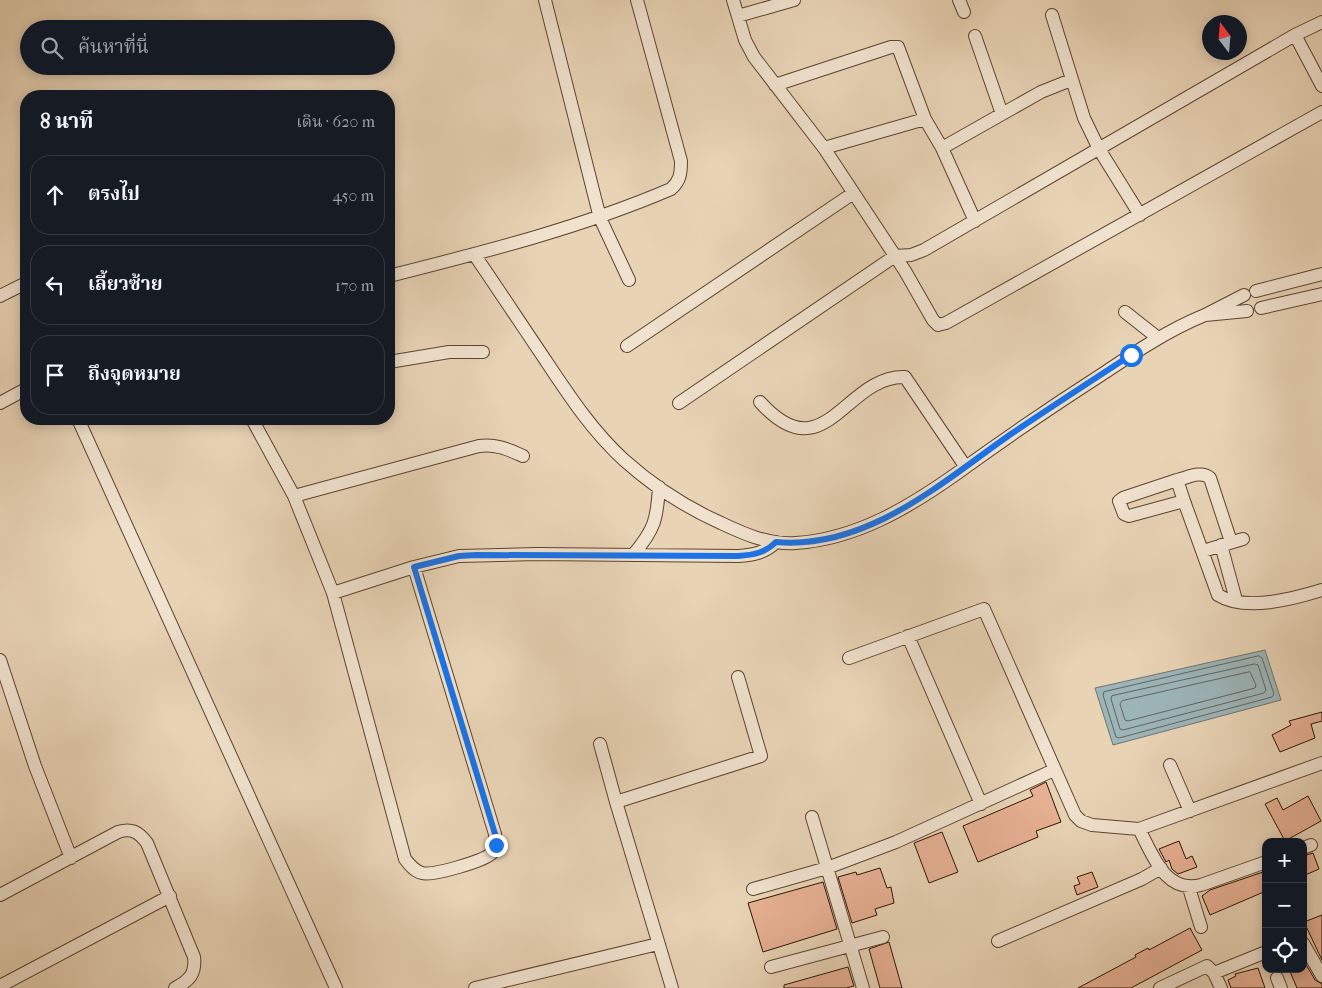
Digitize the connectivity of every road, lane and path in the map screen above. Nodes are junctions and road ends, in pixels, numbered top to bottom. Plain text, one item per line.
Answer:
1 (545, 0) edge
2 (637, 0) edge
3 (733, 0) edge
4 (794, 0) edge
5 (1052, 15) dead end
6 (738, 16) junction
7 (1322, 22) edge
8 (1295, 35) junction
9 (975, 36) dead end
10 (1071, 80) junction
11 (775, 85) junction
12 (1322, 86) edge
13 (1322, 112) edge
14 (1002, 114) junction
15 (925, 119) junction
16 (824, 148) junction
17 (942, 148) junction
18 (1099, 149) junction
19 (852, 194) junction
20 (1140, 215) junction
21 (600, 218) junction
22 (975, 220) junction
23 (474, 254) junction
24 (895, 256) junction
25 (395, 274) edge
26 (1317, 275) edge
27 (629, 280) dead end
28 (20, 290) edge
29 (1319, 294) edge
30 (0, 296) edge
31 (1261, 308) dead end
32 (1247, 311) dead end
33 (1125, 312) dead end
34 (1205, 315) junction
35 (1158, 338) junction
36 (627, 346) dead end
37 (483, 352) dead end
38 (395, 361) edge
39 (20, 392) edge
40 (760, 402) dead end
41 (0, 403) edge
42 (679, 403) dead end
43 (81, 425) edge
44 (255, 425) edge
45 (523, 456) dead end
46 (965, 466) junction
47 (1177, 480) junction
48 (659, 486) junction
49 (294, 496) junction
50 (1184, 501) junction
51 (776, 542) junction
52 (1232, 542) junction
53 (1203, 551) junction
54 (633, 555) junction
55 (414, 567) junction
56 (1322, 590) edge
57 (333, 593) junction
58 (1236, 600) junction
59 (908, 636) junction
60 (849, 658) dead end
61 (0, 660) edge
62 (738, 677) dead end
63 (600, 744) dead end
64 (1322, 763) edge
65 (1170, 765) dead end
66 (1054, 770) junction
67 (616, 802) junction
68 (981, 804) junction
69 (1190, 811) junction
70 (812, 817) dead end
71 (1139, 829) junction
72 (71, 858) junction
73 (1262, 863) edge
74 (827, 868) junction
75 (1161, 868) junction
76 (1189, 888) junction
77 (753, 889) dead end
78 (0, 895) edge
79 (170, 896) junction
80 (1201, 927) dead end
81 (883, 937) dead end
82 (998, 941) dead end
83 (658, 944) junction
84 (849, 946) junction
85 (1307, 950) edge
86 (1262, 954) edge
87 (772, 967) dead end
88 (1214, 973) junction
89 (1322, 976) edge
90 (0, 986) edge
91 (175, 988) edge
92 (336, 988) edge
93 (476, 988) edge
94 (672, 988) edge
95 (863, 988) edge
96 (1160, 988) edge
97 (1221, 988) edge

1 - 21 street
2 - 21 street
3 - 6 street
4 - 6 street
5 - 10 street
6 - 11 street
7 - 8 street
8 - 12 street
8 - 18 street
9 - 14 street
10 - 14 street
10 - 18 street
11 - 15 street
11 - 16 street
13 - 20 street
14 - 17 street
15 - 16 street
15 - 17 street
16 - 19 street
17 - 22 street
18 - 20 street
18 - 22 street
19 - 24 street
19 - 36 street
20 - 24 street
21 - 23 street
21 - 27 street
22 - 24 street
23 - 25 street
23 - 48 street
24 - 42 street
26 - 29 street
26 - 34 street
28 - 30 street
29 - 31 street
32 - 34 street
33 - 35 street
34 - 35 street
35 - 46 street
37 - 38 street
39 - 41 street
40 - 46 street
43 - 92 street
44 - 49 street
45 - 49 street
46 - 51 street
47 - 50 street
47 - 50 street
47 - 52 street
48 - 51 street
48 - 54 street
49 - 57 street
50 - 53 street
51 - 54 street
52 - 53 street
52 - 58 street
53 - 58 street
54 - 55 street
55 - 57 street
55 - 57 street
56 - 58 street
59 - 60 street
59 - 66 street
59 - 68 street
61 - 72 street
62 - 67 street
63 - 67 street
64 - 69 street
65 - 69 street
66 - 68 street
66 - 71 street
67 - 83 street
68 - 74 street
69 - 71 street
70 - 74 street
71 - 75 street
72 - 78 street
72 - 79 street
73 - 76 street
74 - 77 street
74 - 84 street
75 - 76 street
75 - 82 street
76 - 80 street
79 - 90 street
79 - 91 street
81 - 84 street
83 - 93 street
83 - 94 street
84 - 87 street
84 - 95 street
85 - 89 street
86 - 88 street
88 - 96 street
88 - 97 street

